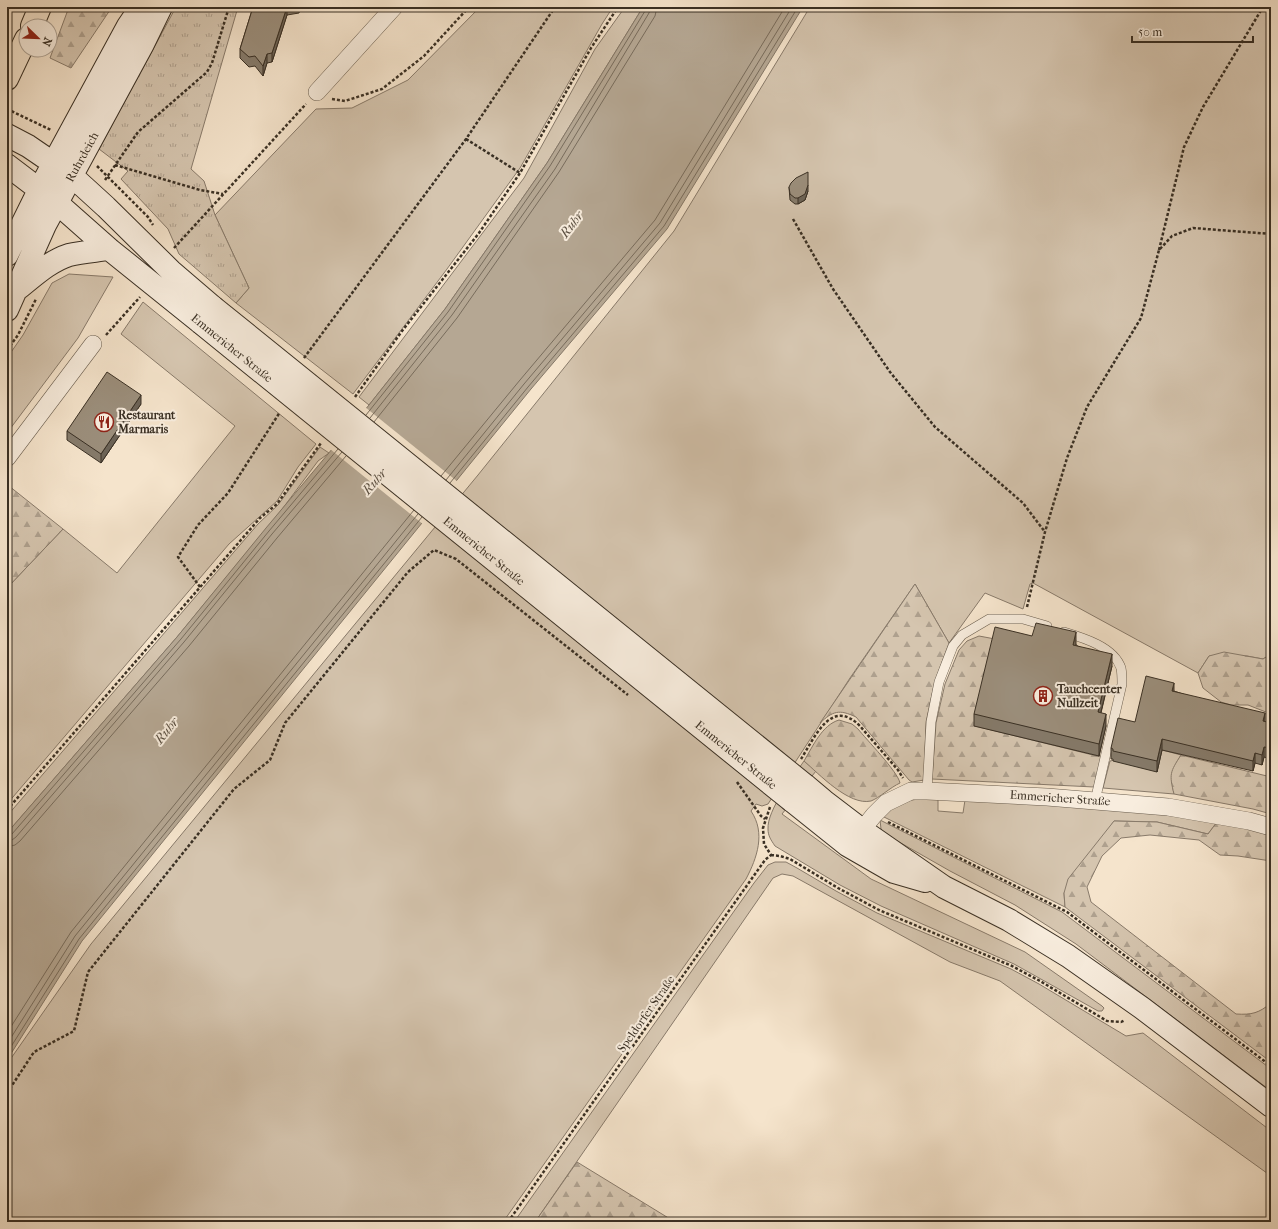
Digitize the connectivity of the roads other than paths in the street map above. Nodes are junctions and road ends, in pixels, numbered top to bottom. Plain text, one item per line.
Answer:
1 (40, 7) edge
2 (141, 7) edge
3 (161, 7) edge
4 (394, 7) edge
5 (35, 18) edge
6 (18, 56) edge
7 (7, 79) edge
8 (317, 92) road end
9 (7, 135) edge
10 (54, 163) junction
11 (7, 165) edge
12 (72, 176) junction
13 (39, 190) junction
14 (57, 203) junction
15 (109, 250) junction
16 (7, 255) edge
17 (16, 290) junction
18 (7, 310) edge
19 (207, 315) junction
20 (92, 344) road end
21 (7, 458) edge
22 (919, 791) junction
23 (790, 797) junction
24 (1095, 801) junction
25 (868, 822) junction
26 (1271, 827) edge
27 (944, 886) junction
28 (1271, 1106) edge

1 - 5 highway
2 - 10 main road, Ruhrdeich
3 - 12 main road, Ruhrdeich
4 - 8 street
6 - 7 highway
9 - 10 main road, Emmericher Straße
10 - 12 main road, Emmericher Straße
10 - 13 main road, Ruhrdeich
11 - 13 main road, Emmericher Straße
12 - 14 main road, Ruhrdeich
12 - 19 main road, Emmericher Straße
13 - 14 main road, Emmericher Straße
13 - 16 main road, Ruhrdeich
14 - 15 main road, Emmericher Straße
14 - 17 main road, Ruhrdeich
15 - 17 main road
15 - 19 main road, Emmericher Straße
17 - 18 main road, Ruhrdeich
19 - 23 main road, Emmericher Straße, bridge
20 - 21 street
22 - 24 street, Emmericher Straße
22 - 24 lane
22 - 25 street, Emmericher Straße
23 - 25 main road, Emmericher Straße
23 - 27 main road, Emmericher Straße
24 - 26 street, Emmericher Straße
25 - 27 main road, Emmericher Straße
27 - 28 main road, Emmericher Straße

